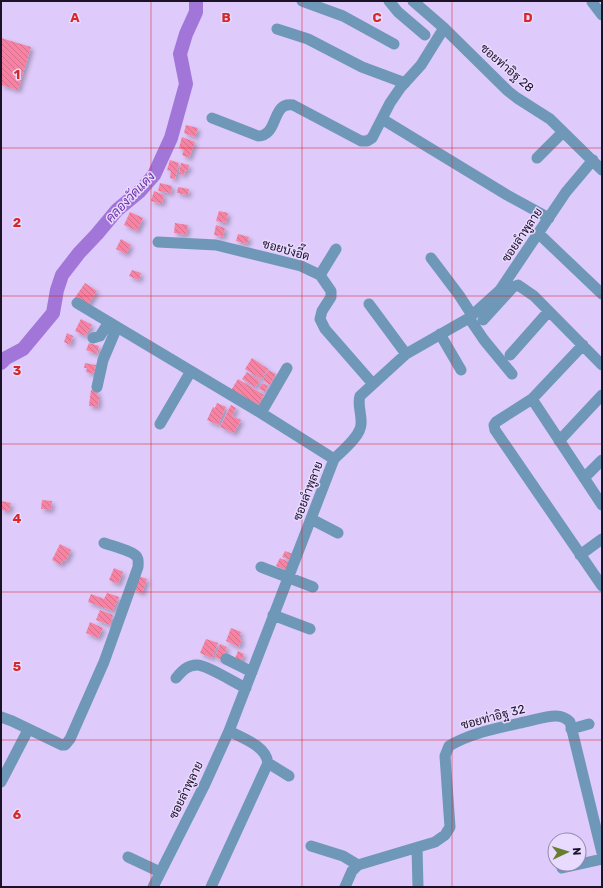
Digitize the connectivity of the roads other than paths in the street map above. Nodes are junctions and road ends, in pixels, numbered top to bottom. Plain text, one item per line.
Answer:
1 (302, 1) edge
2 (388, 1) edge
3 (413, 1) edge
4 (592, 2) edge
5 (602, 15) edge
6 (444, 28) junction
7 (277, 29) dead end
8 (425, 35) dead end
9 (394, 44) dead end
10 (404, 83) junction
11 (212, 118) dead end
12 (382, 118) junction
13 (564, 132) junction
14 (537, 158) dead end
15 (593, 160) junction
16 (602, 170) edge
17 (549, 218) junction
18 (538, 233) junction
19 (158, 242) dead end
20 (336, 249) dead end
21 (431, 258) dead end
22 (320, 275) junction
23 (602, 294) edge
24 (77, 303) dead end
25 (369, 304) dead end
26 (549, 312) junction
27 (470, 317) junction
28 (484, 320) dead end
29 (113, 325) junction
30 (440, 334) junction
31 (93, 338) dead end
32 (583, 345) junction
33 (406, 354) junction
34 (510, 355) dead end
35 (602, 365) edge
36 (287, 368) dead end
37 (461, 370) dead end
38 (191, 371) junction
39 (512, 374) dead end
40 (373, 384) junction
41 (97, 387) dead end
42 (602, 395) edge
43 (532, 399) junction
44 (261, 413) junction
45 (160, 424) dead end
46 (559, 441) junction
47 (334, 459) junction
48 (602, 460) edge
49 (584, 478) junction
50 (602, 505) edge
51 (311, 519) junction
52 (338, 533) dead end
53 (602, 539) edge
54 (104, 543) dead end
55 (580, 555) junction
56 (261, 567) dead end
57 (288, 578) junction
58 (602, 586) edge
59 (313, 588) dead end
60 (273, 615) junction
61 (310, 629) dead end
62 (226, 659) dead end
63 (252, 672) junction
64 (176, 678) dead end
65 (246, 688) junction
66 (1, 717) edge
67 (589, 724) dead end
68 (571, 729) junction
69 (28, 730) junction
70 (229, 731) junction
71 (268, 763) junction
72 (289, 776) dead end
73 (1, 782) edge
74 (311, 846) dead end
75 (417, 848) junction
76 (602, 853) edge
77 (128, 857) dead end
78 (602, 859) edge
79 (587, 862) edge
80 (358, 865) junction
81 (160, 872) junction
82 (153, 887) edge
83 (211, 887) edge
84 (345, 887) edge
85 (418, 887) edge

1 - 9 street
2 - 8 street
3 - 6 street, ซอยท่าอิฐ 28
4 - 5 street
6 - 10 street
6 - 13 street, ซอยท่าอิฐ 28
7 - 10 street
10 - 12 street
11 - 12 street
12 - 17 street
13 - 14 street
13 - 15 street, ซอยท่าอิฐ 28
15 - 16 street, ซอยท่าอิฐ 28
15 - 17 street, ซอยลำพูลาย
17 - 18 street, ซอยลำพูลาย
18 - 23 street
18 - 27 street, ซอยลำพูลาย
19 - 22 street, ซอยบังอี๊ด
20 - 22 street
21 - 27 street
22 - 40 street, ซอยบังอี๊ด
24 - 29 street
25 - 33 street
26 - 28 street
26 - 32 street
26 - 34 street
27 - 30 street, ซอยลำพูลาย
27 - 39 street
29 - 31 street
29 - 38 street
29 - 41 street
30 - 33 street, ซอยลำพูลาย
30 - 37 street
32 - 35 street
32 - 43 street
33 - 40 street, ซอยลำพูลาย
36 - 44 street
38 - 44 street
38 - 45 street
40 - 47 street, ซอยลำพูลาย
42 - 46 street
43 - 46 street
43 - 55 street
44 - 47 street
46 - 49 street
47 - 51 street, ซอยลำพูลาย
48 - 49 street
49 - 50 street
51 - 52 street
51 - 57 street, ซอยลำพูลาย
53 - 55 street
54 - 69 street
55 - 58 street
56 - 57 street
57 - 59 street
57 - 60 street, ซอยลำพูลาย
60 - 61 street
60 - 63 street, ซอยลำพูลาย
62 - 63 street
63 - 65 street, ซอยลำพูลาย
64 - 65 street
65 - 70 street, ซอยลำพูลาย
66 - 69 street
67 - 68 street
68 - 75 street, ซอยท่าอิฐ 32
68 - 76 street
69 - 73 street
70 - 71 street
70 - 81 street, ซอยลำพูลาย
71 - 72 street
71 - 83 street
74 - 80 street
75 - 80 street, ซอยท่าอิฐ 32
75 - 85 street
77 - 81 street
78 - 79 street
80 - 84 street
81 - 82 street, ซอยลำพูลาย

